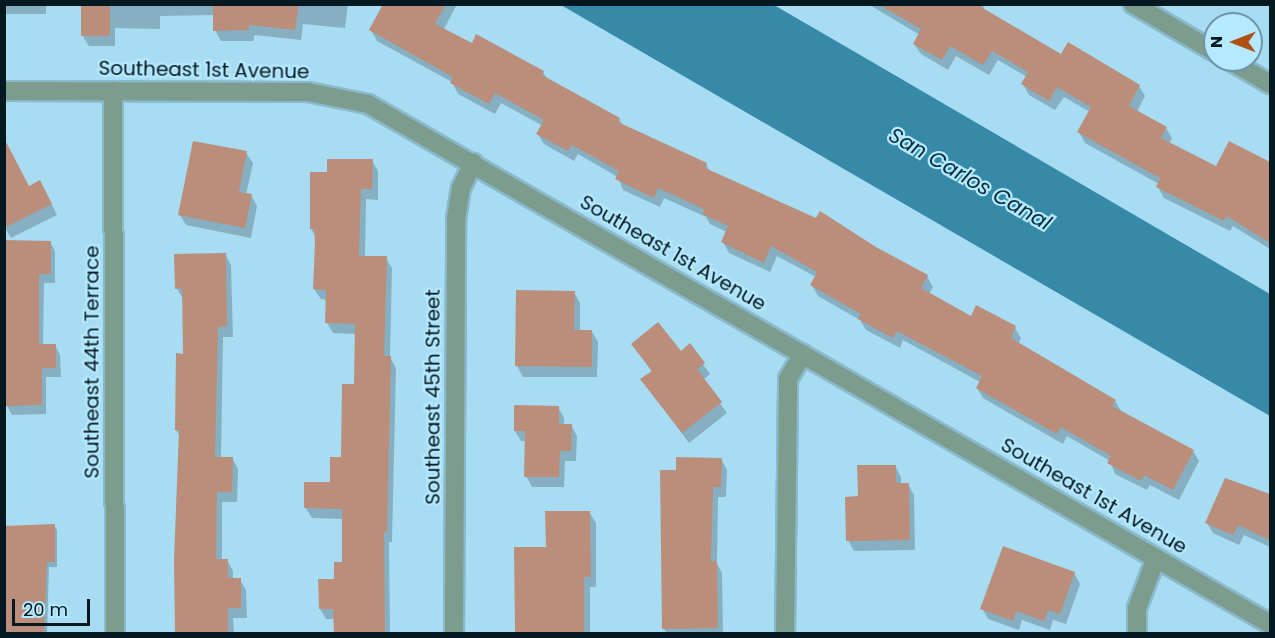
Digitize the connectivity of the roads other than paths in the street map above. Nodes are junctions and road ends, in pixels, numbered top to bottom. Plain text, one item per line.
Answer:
1 (1133, 4) edge
2 (1203, 45) edge
3 (1249, 72) edge
4 (1270, 84) edge
5 (4, 91) edge
6 (113, 91) junction
7 (473, 163) junction
8 (803, 354) junction
9 (1156, 558) junction
10 (1270, 624) edge
11 (115, 633) edge
12 (454, 633) edge
13 (785, 633) edge
14 (1137, 633) edge

1 - 2 street
3 - 4 street
5 - 6 street, Southeast 1st Avenue
6 - 7 street, Southeast 1st Avenue
6 - 11 street, Southeast 44th Terrace
7 - 8 street, Southeast 1st Avenue
7 - 12 street, Southeast 45th Street
8 - 9 street, Southeast 1st Avenue
8 - 13 street
9 - 10 street, Southeast 1st Avenue
9 - 14 street

